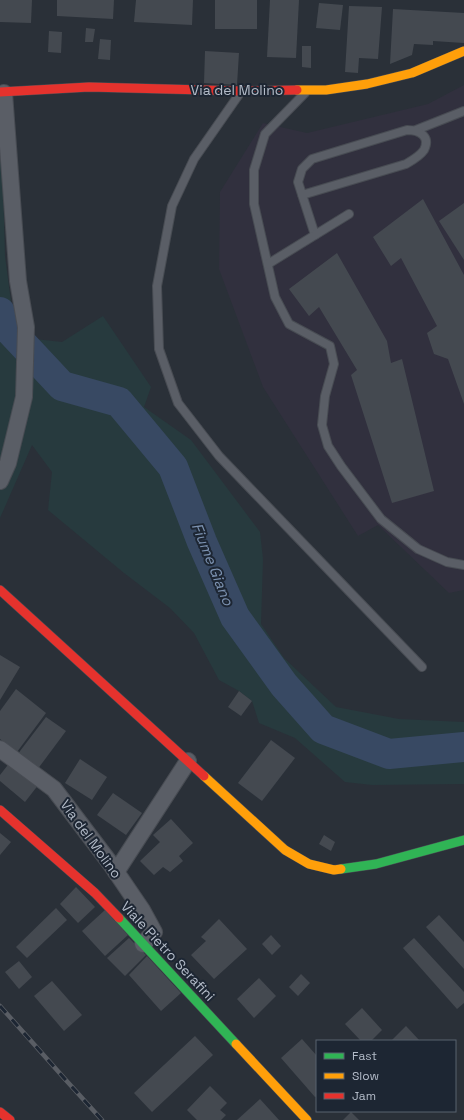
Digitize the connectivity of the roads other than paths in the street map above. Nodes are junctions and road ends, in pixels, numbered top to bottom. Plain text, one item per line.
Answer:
1 (464, 51) edge
2 (309, 90) junction
3 (242, 91) junction
4 (2, 92) edge
5 (464, 111) edge
6 (416, 130) junction
7 (302, 195) junction
8 (349, 214) dead end
9 (315, 235) junction
10 (268, 264) junction
11 (0, 482) edge
12 (464, 565) edge
13 (0, 590) edge
14 (422, 667) dead end
15 (0, 749) edge
16 (188, 761) junction
17 (0, 810) edge
18 (464, 840) edge
19 (116, 872) junction
20 (143, 944) junction
21 (0, 1112) edge
22 (10, 1120) edge
23 (306, 1120) edge

1 - 2 street, Via del Molino
2 - 3 street, Via del Molino
2 - 10 lane
3 - 4 street, Via del Molino
3 - 14 lane
4 - 11 street, Via del Molino
5 - 6 lane
6 - 7 lane
6 - 7 lane
7 - 9 lane
8 - 9 lane
9 - 10 lane
10 - 12 lane
13 - 16 street
15 - 19 street, Via del Molino
16 - 18 street
16 - 19 street
17 - 20 street, Viale Pietro Serafini
19 - 20 street, Via del Molino
20 - 23 street, Viale Pietro Serafini
21 - 22 street

